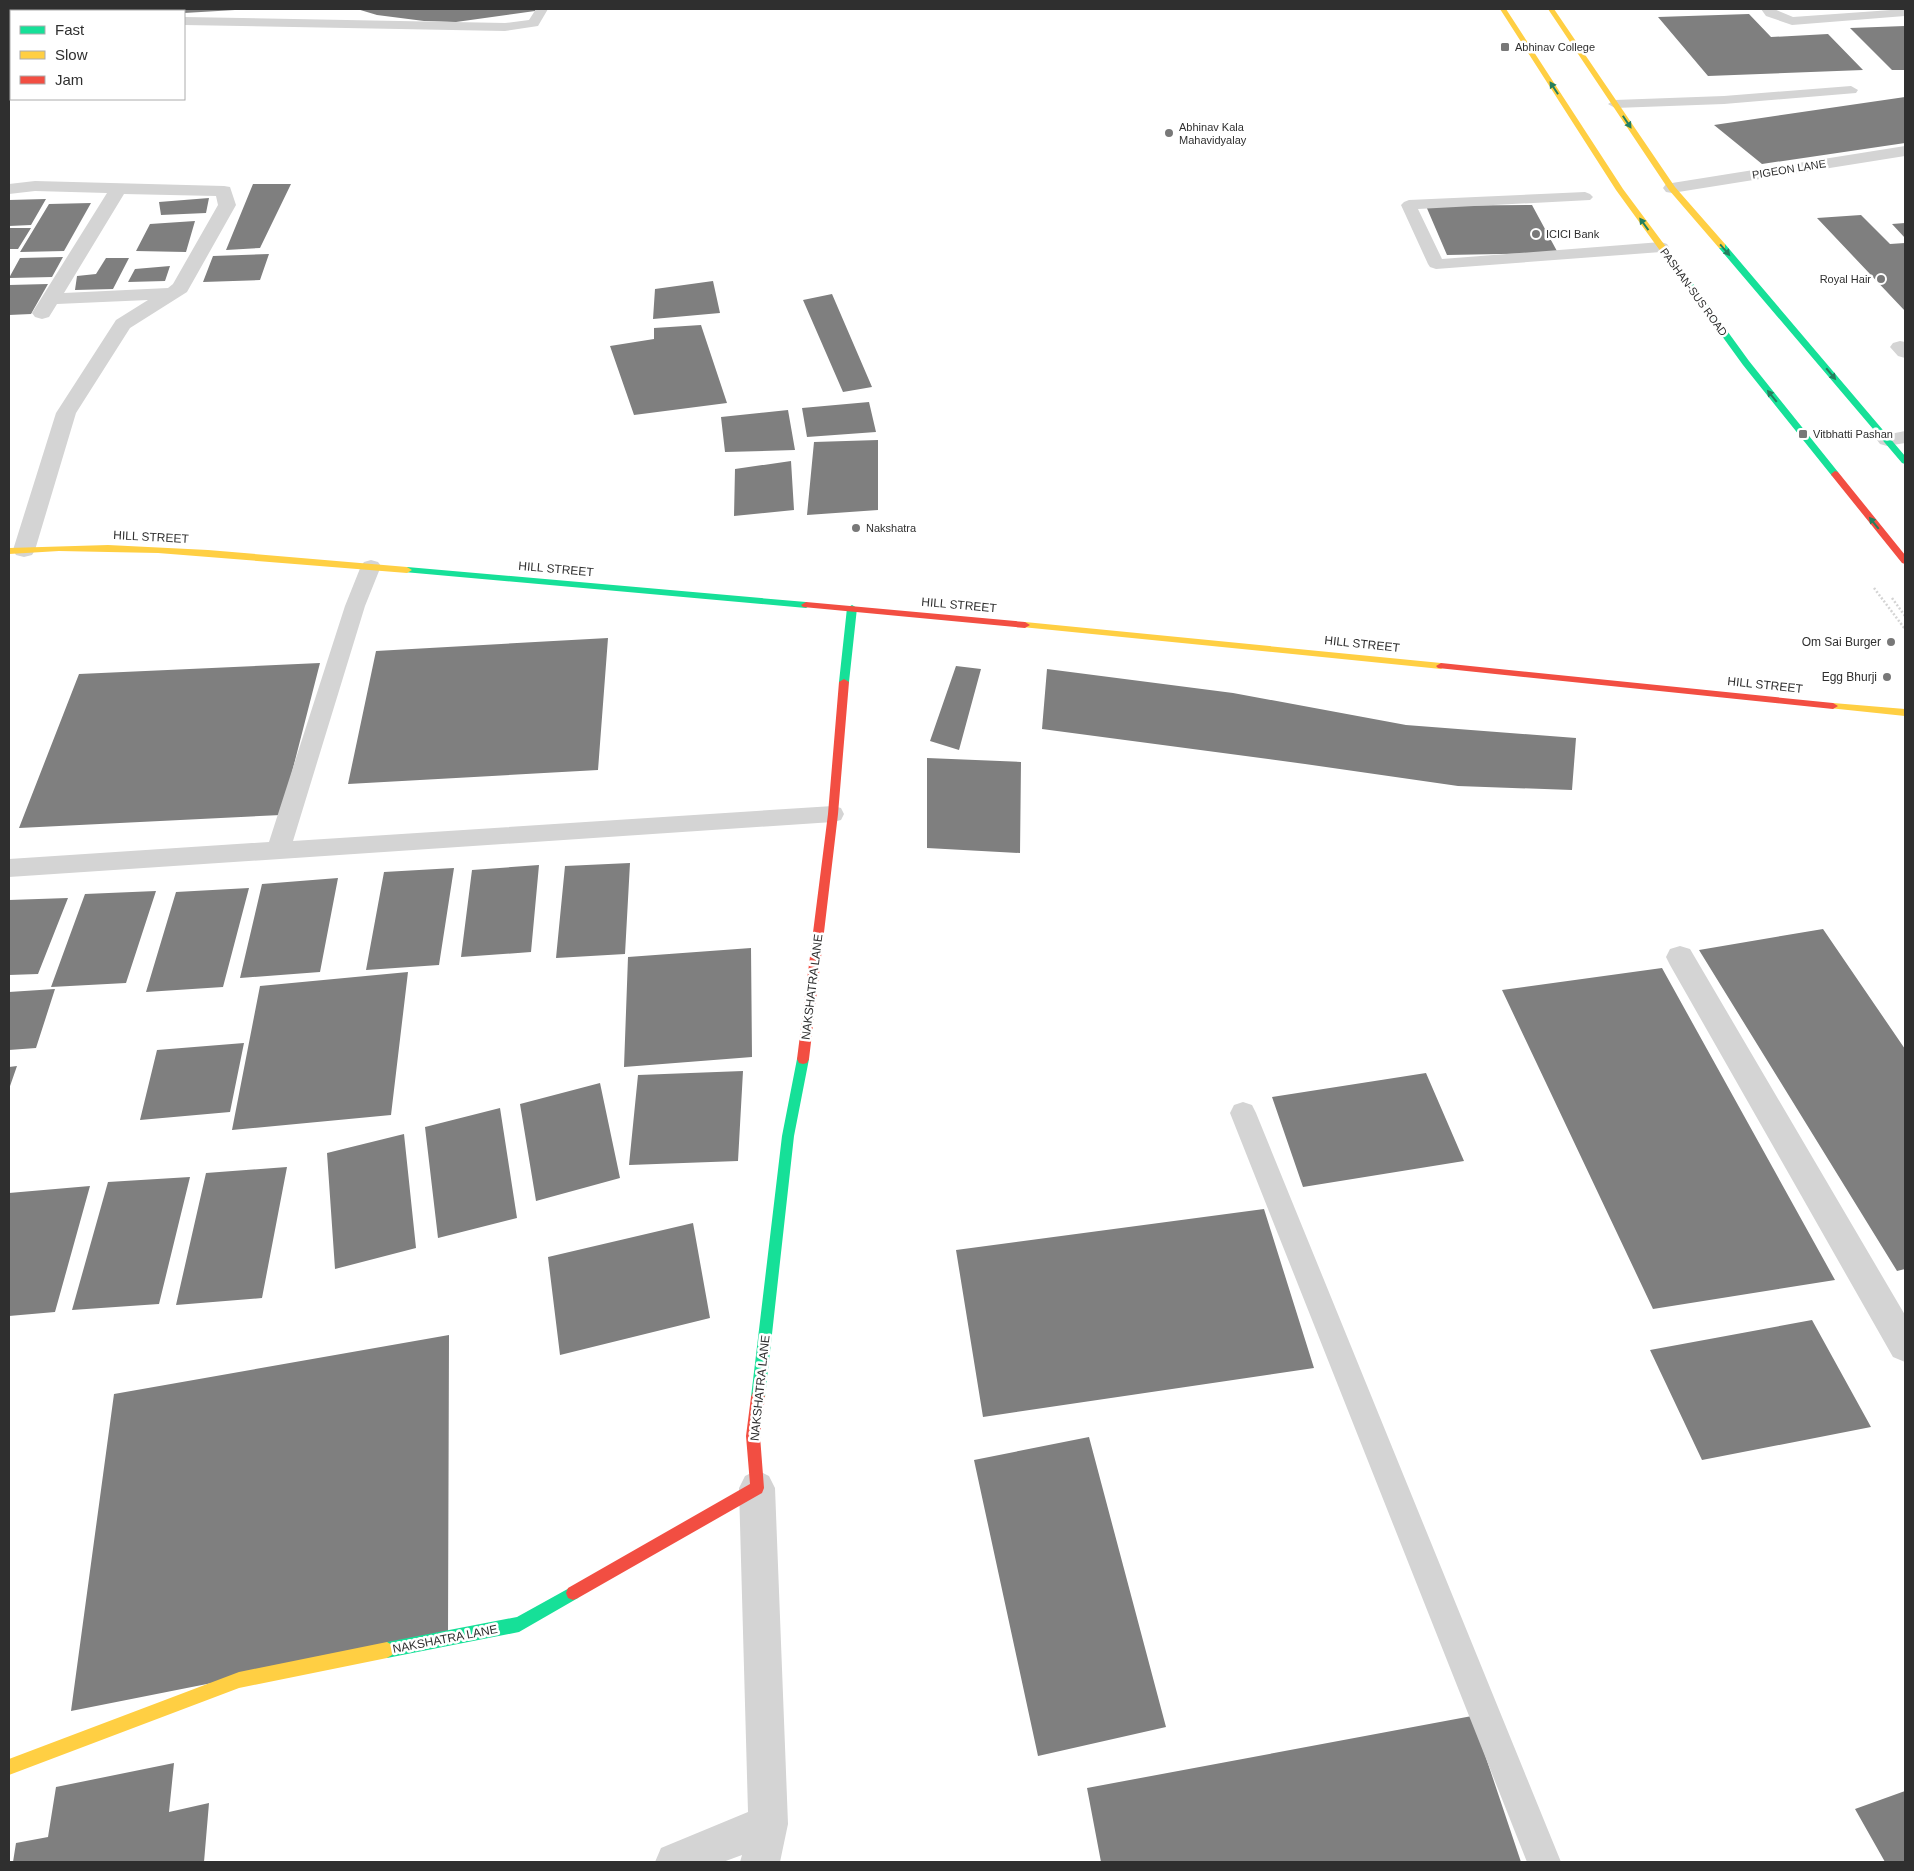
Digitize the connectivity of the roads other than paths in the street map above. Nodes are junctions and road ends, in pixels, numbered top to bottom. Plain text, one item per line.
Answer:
1 (542, 9) edge
2 (1503, 9) edge
3 (1550, 9) edge
4 (1767, 9) edge
5 (1905, 12) edge
6 (185, 21) edge
7 (1851, 90) dead end
8 (1615, 104) junction
9 (1905, 151) edge
10 (119, 188) junction
11 (1672, 188) junction
12 (9, 189) edge
13 (1585, 197) dead end
14 (1661, 247) junction
15 (174, 292) junction
16 (1896, 439) edge
17 (1905, 461) edge
18 (17, 550) edge
19 (1905, 560) edge
20 (370, 566) junction
21 (852, 608) junction
22 (1905, 713) edge
23 (833, 814) junction
24 (278, 850) junction
25 (9, 868) edge
26 (1680, 957) dead end
27 (1243, 1113) dead end
28 (1905, 1346) edge
29 (757, 1488) junction
30 (9, 1766) edge
31 (768, 1824) junction
32 (675, 1862) edge
33 (760, 1862) edge
34 (1544, 1862) edge

1 - 6 lane
14 -> 2 street, PASHAN-SUS ROAD
3 - 8 street
4 - 5 lane
7 - 8 lane
8 -> 11 street
9 - 11 street, PIGEON LANE
10 - 12 street
10 - 15 street
10 - 15 street
11 -> 16 street
13 - 14 lane
19 -> 14 street, PASHAN-SUS ROAD
15 - 18 street
16 - 17 street
18 - 20 street, HILL STREET
20 - 21 street, HILL STREET
20 - 24 lane
21 - 22 street, HILL STREET
21 - 23 street, NAKSHATRA LANE
23 - 24 lane
23 - 29 street, NAKSHATRA LANE
24 - 25 lane
26 - 28 street
27 - 34 lane
29 - 30 street, NAKSHATRA LANE
29 - 31 street
31 - 32 street
31 - 33 street

